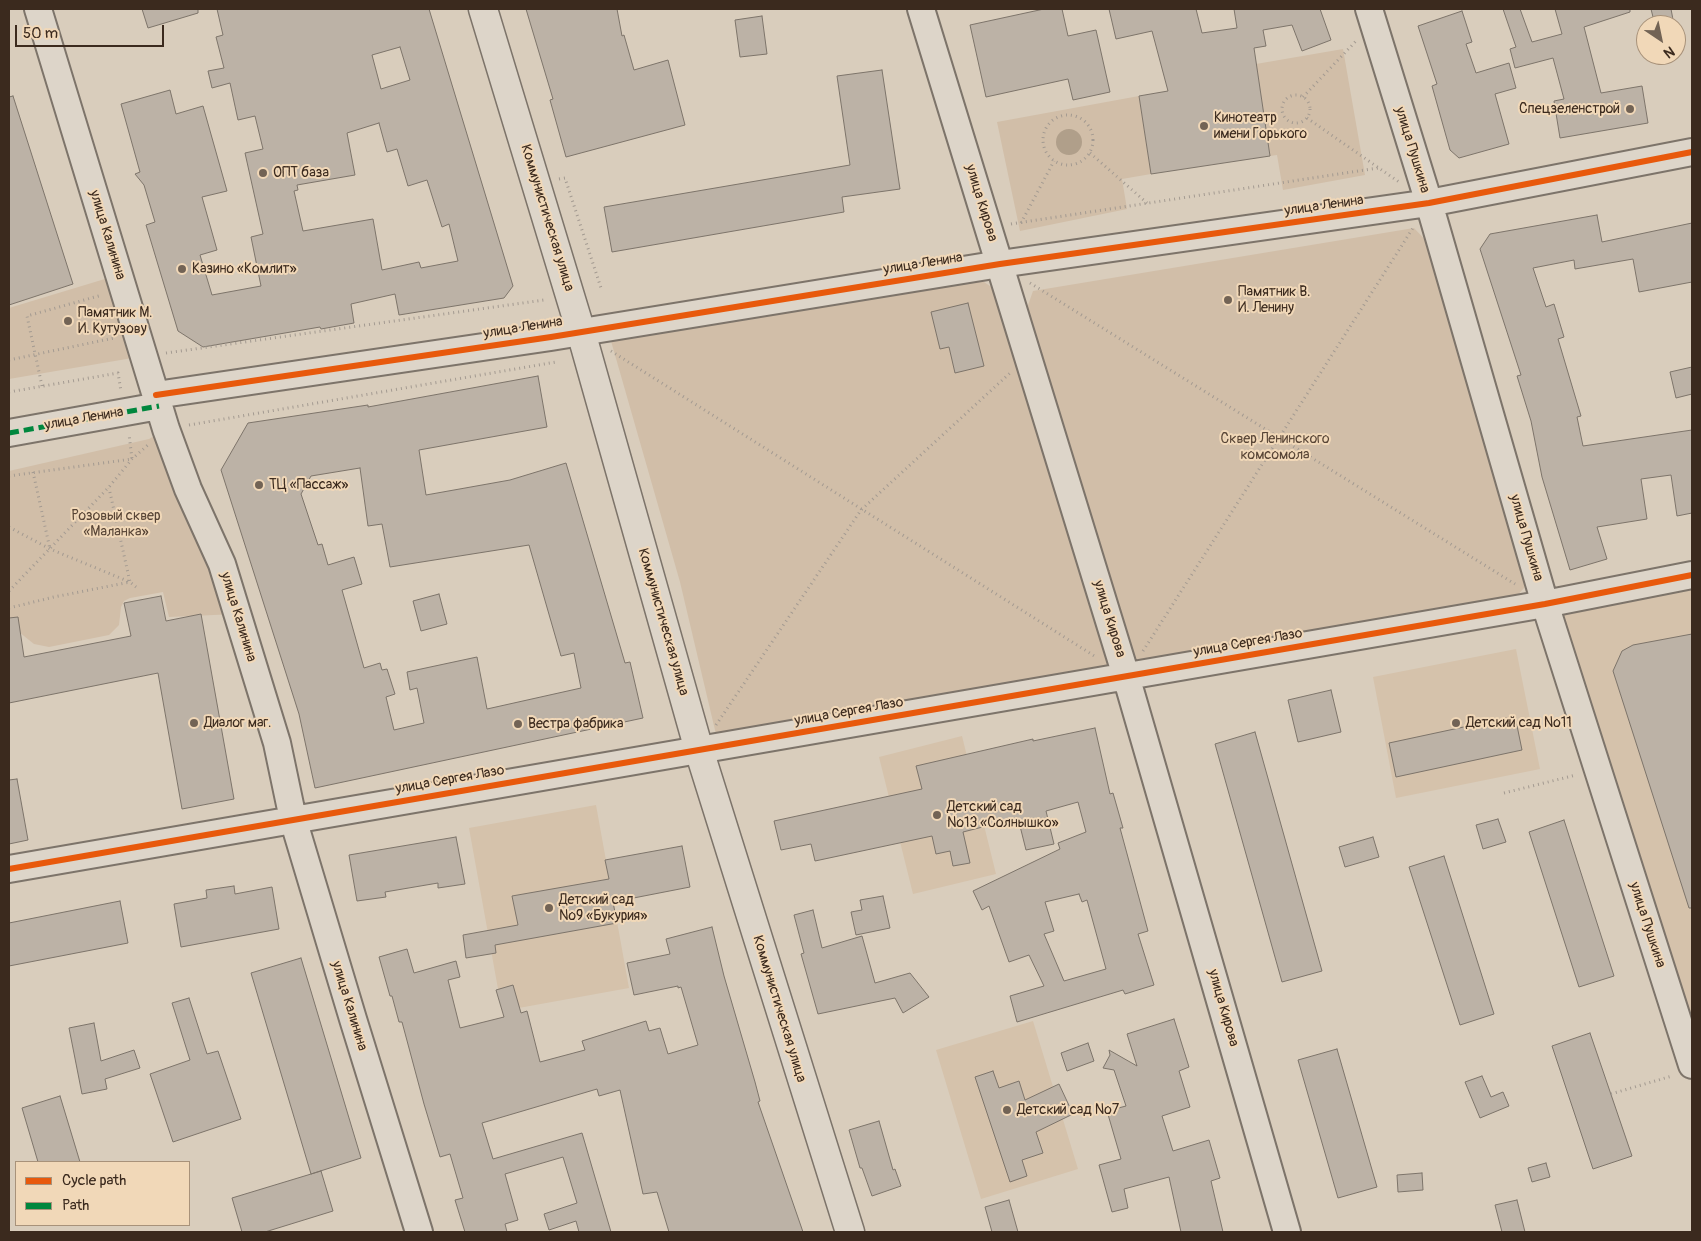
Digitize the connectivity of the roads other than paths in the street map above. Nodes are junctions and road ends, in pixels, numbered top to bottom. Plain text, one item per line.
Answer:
1 (38, 9) edge
2 (483, 9) edge
3 (921, 9) edge
4 (1371, 16) edge
5 (1692, 152) edge
6 (1429, 203) junction
7 (1000, 264) junction
8 (581, 332) junction
9 (160, 410) junction
10 (9, 433) edge
11 (1692, 575) edge
12 (1545, 604) junction
13 (1126, 676) junction
14 (699, 750) junction
15 (294, 819) junction
16 (9, 869) edge
17 (1683, 1070) edge
18 (419, 1232) edge
19 (850, 1232) edge
20 (1287, 1232) edge

1 - 9 street, улица Калинина
2 - 8 main road, Коммунистическая улица
3 - 7 street, улица Кирова
4 - 6 street, улица Пушкина
5 - 6 street, улица Ленина
6 - 7 street, улица Ленина
6 - 12 street, улица Пушкина
7 - 8 street, улица Ленина
7 - 13 street, улица Кирова
8 - 9 street, улица Ленина
8 - 14 main road, Коммунистическая улица
9 - 10 street, улица Ленина
9 - 15 street, улица Калинина
11 - 12 street, улица Сергея Лазо
12 - 13 street, улица Сергея Лазо
12 - 17 street, улица Пушкина
13 - 14 street, улица Сергея Лазо
13 - 20 street, улица Кирова
14 - 15 street, улица Сергея Лазо
14 - 19 main road, Коммунистическая улица
15 - 16 street, улица Сергея Лазо
15 - 18 street, улица Калинина

